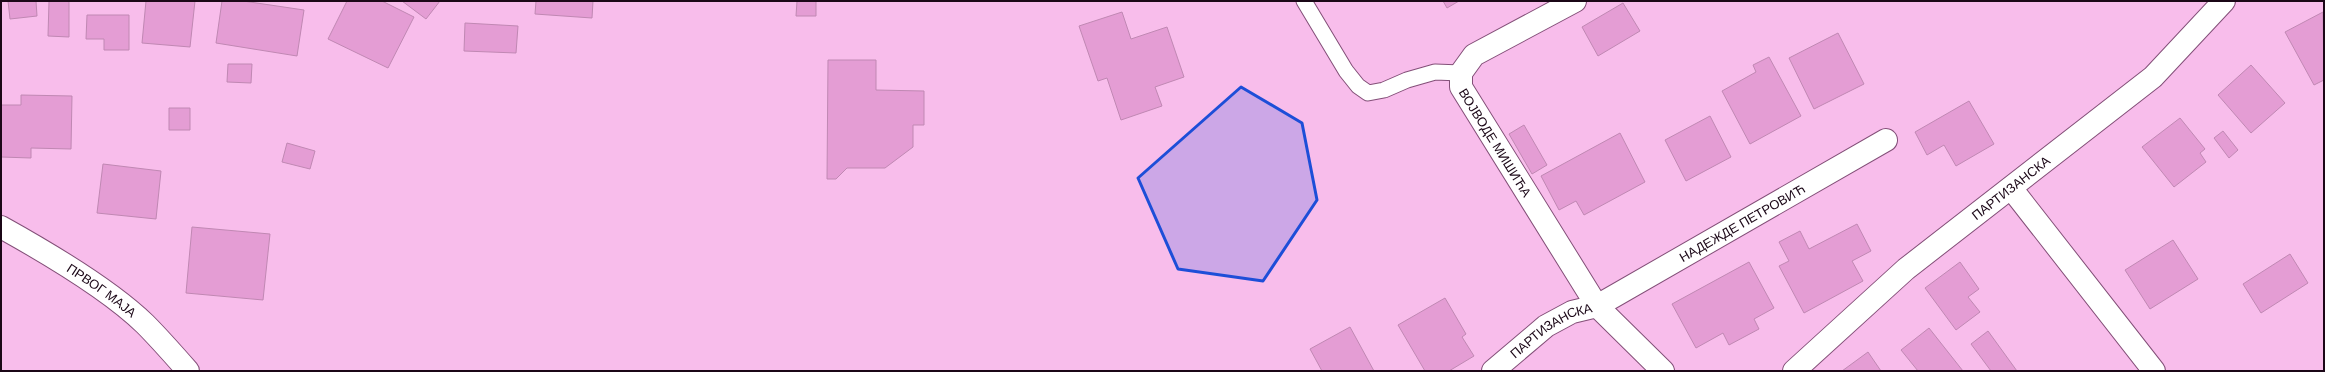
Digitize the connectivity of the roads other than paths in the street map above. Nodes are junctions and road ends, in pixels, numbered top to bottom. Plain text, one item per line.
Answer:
1 (1304, 1) edge
2 (1575, 1) edge
3 (2224, 1) edge
4 (1461, 73) junction
5 (1886, 140) dead end
6 (2011, 188) junction
7 (1, 227) edge
8 (1597, 306) junction
9 (188, 371) edge
10 (1493, 371) edge
11 (1663, 371) edge
12 (1794, 371) edge
13 (2154, 371) edge

1 - 4 lane
2 - 4 street, ВОЈВОДЕ МИШИЋА
3 - 6 street, ПАРТИЗАНСКА
4 - 8 street, ВОЈВОДЕ МИШИЋА
5 - 8 street, НАДЕЖДЕ ПЕТРОВИЋ
6 - 12 street, ПАРТИЗАНСКА
6 - 13 street
7 - 9 street, ПРВОГ МАЈА
8 - 10 street, ПАРТИЗАНСКА
8 - 11 street, ПАРТИЗАНСКА

